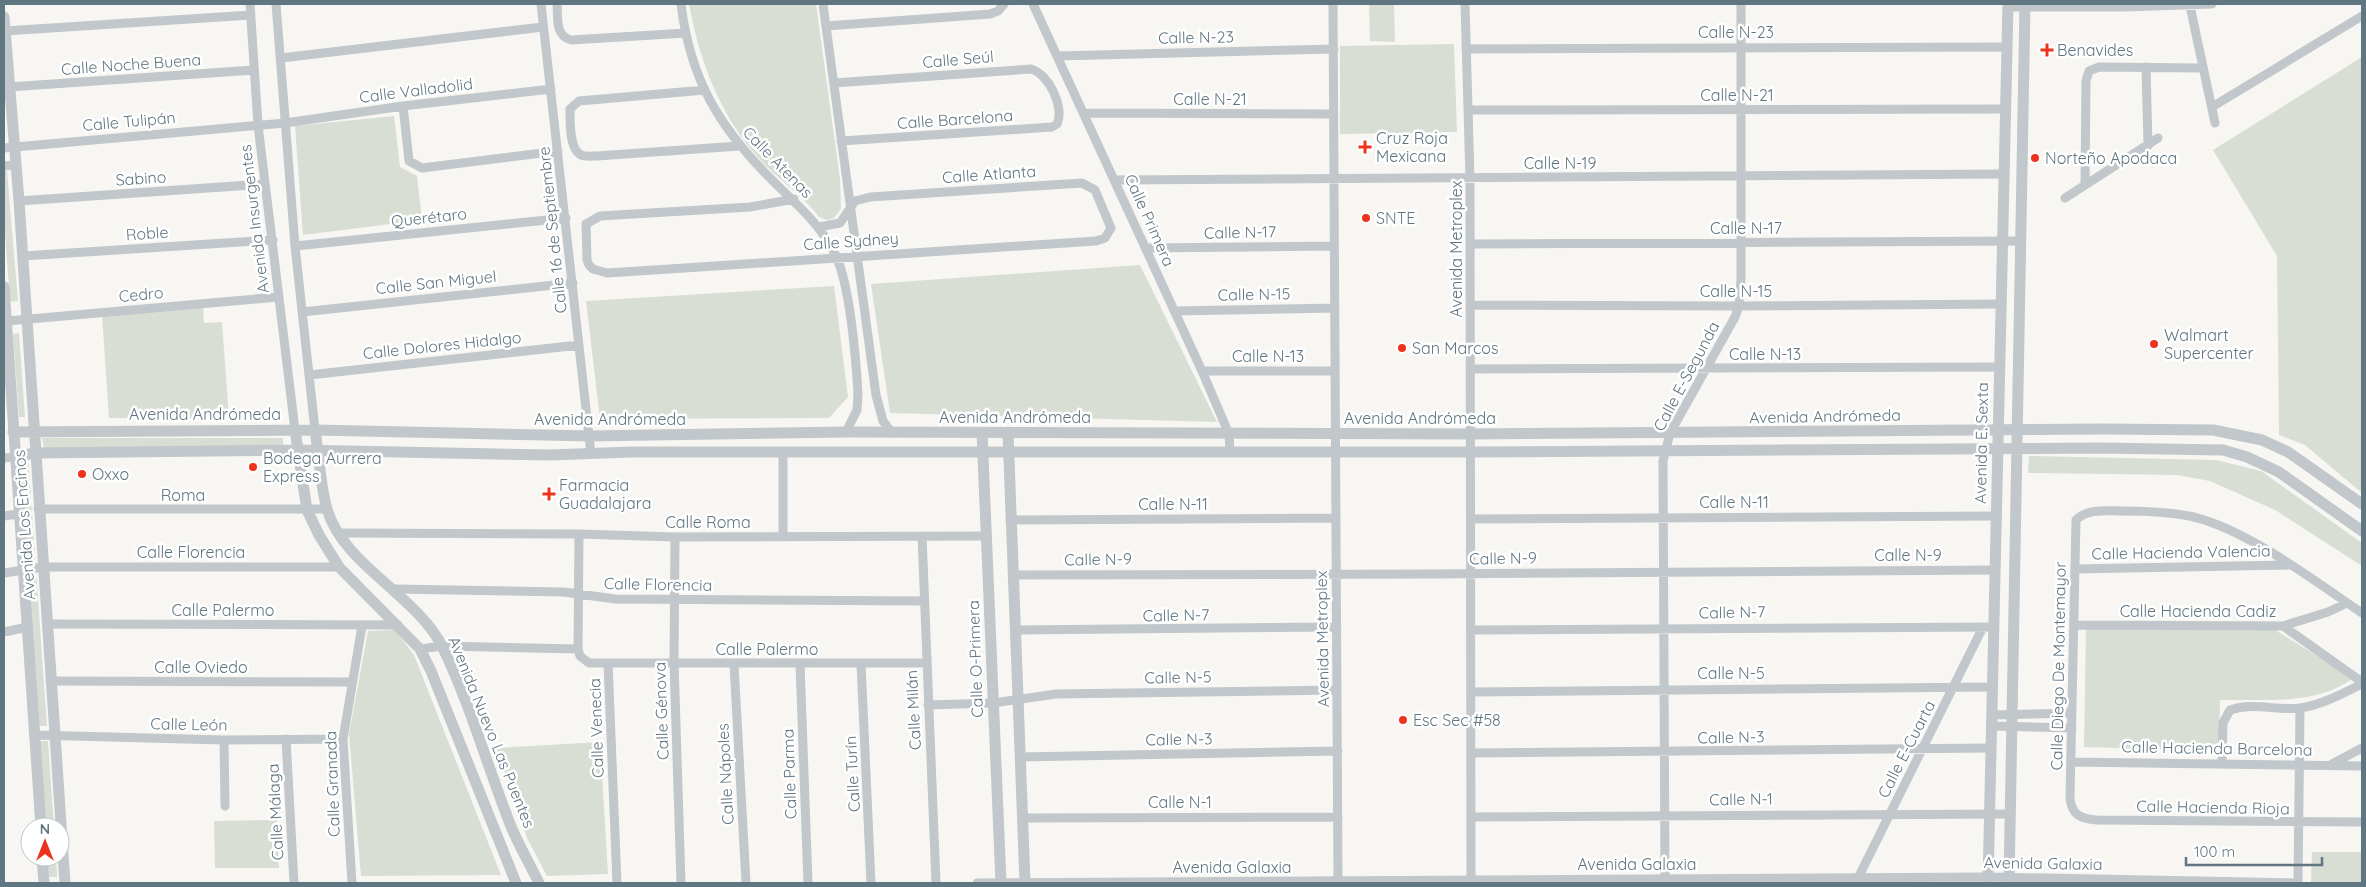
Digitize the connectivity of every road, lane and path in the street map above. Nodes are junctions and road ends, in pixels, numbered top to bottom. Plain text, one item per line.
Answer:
1 (250, 4) edge
2 (276, 4) edge
3 (540, 4) edge
4 (557, 4) edge
5 (681, 4) edge
6 (823, 4) edge
7 (1033, 4) edge
8 (1333, 4) edge
9 (1465, 4) edge
10 (1741, 4) edge
11 (2212, 4) edge
12 (1004, 5) edge
13 (2008, 5) edge
14 (2025, 5) edge
15 (2190, 6) junction
16 (251, 16) junction
17 (2362, 16) edge
18 (4, 17) edge
19 (826, 26) junction
20 (543, 27) junction
21 (5, 31) edge
22 (686, 34) junction
23 (1741, 47) junction
24 (2007, 47) junction
25 (1334, 49) junction
26 (1466, 49) junction
27 (1058, 56) junction
28 (281, 58) junction
29 (2146, 67) junction
30 (2202, 68) junction
31 (254, 70) junction
32 (834, 83) junction
33 (9, 87) junction
34 (551, 89) junction
35 (705, 90) junction
36 (403, 106) junction
37 (2212, 106) junction
38 (2005, 109) junction
39 (1468, 110) junction
40 (1740, 110) junction
41 (1060, 112) joint
42 (1084, 113) junction
43 (1334, 114) junction
44 (285, 123) junction
45 (2215, 123) dead end
46 (258, 126) junction
47 (2158, 138) dead end
48 (841, 141) junction
49 (739, 146) junction
50 (2148, 146) junction
51 (9, 147) edge
52 (558, 151) junction
53 (10, 165) edge
54 (2004, 174) junction
55 (1741, 176) junction
56 (1470, 179) junction
57 (1116, 180) junction
58 (1335, 180) junction
59 (265, 184) junction
60 (2084, 185) junction
61 (2065, 198) dead end
62 (794, 199) junction
63 (19, 201) junction
64 (850, 206) junction
65 (566, 218) junction
66 (1111, 223) joint
67 (819, 227) junction
68 (273, 240) junction
69 (2002, 241) junction
70 (2021, 241) junction
71 (1470, 244) junction
72 (1741, 244) junction
73 (295, 246) junction
74 (1334, 246) junction
75 (1145, 248) junction
76 (856, 255) junction
77 (23, 256) junction
78 (836, 257) junction
79 (573, 283) junction
80 (4, 287) edge
81 (278, 297) junction
82 (2001, 304) junction
83 (1471, 305) junction
84 (1739, 306) junction
85 (1335, 308) junction
86 (864, 310) junction
87 (1174, 311) junction
88 (302, 312) junction
89 (848, 312) junction
90 (27, 319) junction
91 (7, 321) junction
92 (6, 341) edge
93 (579, 345) junction
94 (1999, 367) junction
95 (1202, 370) junction
96 (1471, 370) junction
97 (1705, 370) junction
98 (1335, 371) junction
99 (309, 375) junction
100 (8, 400) edge
101 (295, 430) junction
102 (315, 430) junction
103 (1998, 430) junction
104 (2018, 430) junction
105 (13, 432) junction
106 (33, 432) junction
107 (846, 432) junction
108 (892, 433) junction
109 (982, 433) junction
110 (1008, 434) junction
111 (1229, 434) junction
112 (1336, 434) junction
113 (1471, 434) junction
114 (1670, 434) junction
115 (589, 436) junction
116 (1998, 449) junction
117 (2017, 449) junction
118 (298, 450) junction
119 (318, 450) junction
120 (1665, 450) junction
121 (784, 452) junction
122 (983, 452) junction
123 (1008, 452) junction
124 (1230, 452) junction
125 (1336, 452) junction
126 (1472, 452) junction
127 (35, 453) junction
128 (591, 454) junction
129 (9, 458) edge
130 (2362, 504) edge
131 (38, 509) junction
132 (327, 509) junction
133 (307, 510) junction
134 (18, 514) junction
135 (4, 516) edge
136 (1996, 516) junction
137 (1662, 517) junction
138 (1336, 518) junction
139 (1472, 519) junction
140 (1010, 520) junction
141 (2362, 530) edge
142 (340, 533) junction
143 (579, 534) junction
144 (922, 536) junction
145 (986, 536) junction
146 (675, 537) junction
147 (783, 537) junction
148 (2289, 565) junction
149 (43, 567) junction
150 (339, 567) junction
151 (22, 569) junction
152 (2075, 569) junction
153 (1994, 570) junction
154 (1662, 571) junction
155 (4, 573) edge
156 (1471, 573) junction
157 (1336, 574) junction
158 (1013, 575) junction
159 (394, 589) junction
160 (578, 593) junction
161 (674, 600) junction
162 (923, 601) junction
163 (2347, 603) junction
164 (2362, 613) edge
165 (47, 624) junction
166 (398, 625) junction
167 (2075, 625) junction
168 (362, 626) junction
169 (2283, 626) junction
170 (28, 627) junction
171 (1988, 627) junction
172 (1337, 628) junction
173 (1664, 628) junction
174 (1016, 630) junction
175 (1471, 630) junction
176 (4, 632) edge
177 (442, 646) junction
178 (420, 649) junction
179 (578, 649) junction
180 (674, 662) junction
181 (608, 663) junction
182 (926, 663) junction
183 (734, 664) junction
184 (800, 664) junction
185 (862, 664) junction
186 (50, 681) junction
187 (352, 682) junction
188 (2362, 683) edge
189 (1991, 687) junction
190 (1663, 688) junction
191 (1954, 688) junction
192 (1338, 690) junction
193 (1472, 692) junction
194 (1018, 698) junction
195 (993, 703) junction
196 (928, 706) junction
197 (2300, 708) junction
198 (2072, 713) junction
199 (1991, 720) junction
200 (2012, 720) junction
201 (2072, 728) junction
202 (34, 735) junction
203 (54, 736) junction
204 (286, 739) junction
205 (343, 739) junction
206 (224, 740) junction
207 (1990, 748) junction
208 (2362, 748) edge
209 (1922, 750) junction
210 (1338, 751) junction
211 (1664, 752) junction
212 (1472, 753) junction
213 (1020, 756) junction
214 (2071, 762) junction
215 (2222, 763) junction
216 (2299, 764) junction
217 (2331, 765) junction
218 (2362, 766) edge
219 (2070, 804) joint
220 (225, 806) dead end
221 (1989, 813) junction
222 (1890, 814) junction
223 (2011, 814) junction
224 (1665, 815) junction
225 (1338, 816) junction
226 (39, 817) edge
227 (1472, 817) junction
228 (1022, 818) junction
229 (2362, 822) edge
230 (2299, 823) junction
231 (43, 867) edge
232 (1988, 880) edge
233 (2009, 880) edge
234 (1665, 881) edge
235 (1856, 881) edge
236 (1025, 882) edge
237 (1338, 882) edge
238 (1471, 882) edge
239 (44, 883) edge
240 (65, 883) edge
241 (294, 883) edge
242 (352, 883) edge
243 (516, 883) edge
244 (539, 883) edge
245 (617, 883) edge
246 (681, 883) edge
247 (746, 883) edge
248 (808, 883) edge
249 (871, 883) edge
250 (936, 883) edge
251 (977, 883) edge
252 (1001, 883) edge
253 (2298, 883) edge

1 - 16 street, Avenida Insurgentes
2 - 28 street
3 - 20 street, Calle 16 de Septiembre
4 - 22 street
5 - 22 street, Calle Atenas
6 - 19 street
7 - 27 street, Calle Primera
8 - 25 street, Avenida Metroplex
9 - 26 street, Avenida Metroplex
10 - 23 street, Calle E-Segunda
11 - 15 street
12 - 19 street
13 - 14 street
13 - 24 street, Avenida E. Sexta
14 - 15 street
14 - 70 street
15 - 30 street
16 - 21 street
16 - 31 street, Avenida Insurgentes
17 - 37 street
18 - 21 street, Avenida Los Encinos
19 - 32 street
20 - 28 street
20 - 34 street, Calle 16 de Septiembre
21 - 33 street, Avenida Los Encinos
22 - 35 street, Calle Atenas
23 - 24 street, Calle N-23
23 - 26 street, Calle N-23
23 - 40 street, Calle E-Segunda
24 - 38 street, Avenida E. Sexta
25 - 27 street, Calle N-23
25 - 43 street, Avenida Metroplex
26 - 39 street, Avenida Metroplex
27 - 42 street, Calle Primera
28 - 44 street
29 - 30 street
29 - 50 street
29 - 60 street
30 - 37 street
31 - 33 street, Calle Noche Buena
31 - 46 street, Avenida Insurgentes
32 - 41 street, Calle Seúl
32 - 48 street
33 - 51 street, Avenida Los Encinos
34 - 36 street, Calle Valladolid
34 - 52 street, Calle 16 de Septiembre
35 - 49 street, Calle Atenas
35 - 49 street
36 - 44 street, Calle Valladolid
36 - 52 street
37 - 45 street
38 - 40 street, Calle N-21
38 - 54 street, Avenida E. Sexta
39 - 40 street, Calle N-21
39 - 56 street, Avenida Metroplex
40 - 55 street, Calle E-Segunda
41 - 48 street, Calle Barcelona
42 - 43 street, Calle N-21
42 - 57 street, Calle Primera
43 - 58 street, Avenida Metroplex
44 - 46 street, Calle Valladolid
44 - 73 street
46 - 51 street, Calle Tulipán
46 - 59 street, Avenida Insurgentes
47 - 50 street
48 - 64 street
49 - 62 street, Calle Atenas
50 - 60 street
51 - 53 street, Avenida Los Encinos
52 - 65 street, Calle 16 de Septiembre
53 - 63 street, Avenida Los Encinos
54 - 55 street, Calle N-19
54 - 69 street, Avenida E. Sexta
55 - 56 street, Calle N-19
55 - 72 street, Calle E-Segunda
56 - 58 street, Calle N-19
56 - 71 street, Avenida Metroplex
57 - 58 street, Calle N-19
57 - 75 street, Calle Primera
58 - 74 street, Avenida Metroplex
59 - 63 street, Sabino
59 - 68 street, Avenida Insurgentes
60 - 61 street
62 - 67 street, Calle Atenas
62 - 78 street, Calle Sydney
63 - 77 street, Avenida Los Encinos
64 - 66 street, Calle Atlanta
64 - 67 street
64 - 76 street
65 - 73 street, Querétaro
65 - 79 street, Calle 16 de Septiembre
66 - 76 street, Calle Sydney
67 - 78 street, Calle Atenas
68 - 77 street, Roble
68 - 81 street, Avenida Insurgentes
69 - 70 street, Calle N-17
69 - 72 street, Calle N-17
69 - 82 street, Avenida E. Sexta
70 - 104 street
71 - 72 street, Calle N-17
71 - 83 street, Avenida Metroplex
72 - 84 street, Calle E-Segunda
73 - 88 street
74 - 75 street, Calle N-17
74 - 85 street, Avenida Metroplex
75 - 87 street, Calle Primera
76 - 78 street, Calle Sydney
76 - 86 street
77 - 90 street, Avenida Los Encinos
78 - 89 street, Calle Atenas
79 - 88 street, Calle San Miguel
79 - 93 street, Calle 16 de Septiembre
80 - 91 street
81 - 90 street, Cedro
81 - 101 street, Avenida Insurgentes
82 - 84 street, Calle N-15
82 - 94 street, Avenida E. Sexta
83 - 84 street, Calle N-15
83 - 96 street, Avenida Metroplex
84 - 97 street, Calle E-Segunda
85 - 87 street, Calle N-15
85 - 98 street, Avenida Metroplex
86 - 89 street
86 - 108 street
87 - 95 street, Calle Primera
88 - 99 street
89 - 107 street, Calle Atenas
90 - 91 street, Cedro
90 - 106 street, Avenida Los Encinos
91 - 92 street
92 - 100 street
93 - 99 street, Calle Dolores Hidalgo
93 - 115 street, Calle 16 de Septiembre
94 - 97 street, Calle N-13
94 - 103 street, Avenida E. Sexta
95 - 98 street, Calle N-13
95 - 111 street, Calle Primera
96 - 97 street, Calle N-13
96 - 113 street, Avenida Metroplex
97 - 114 street, Calle E-Segunda
98 - 112 street, Avenida Metroplex
99 - 102 street
100 - 105 street
101 - 102 street, Avenida Andrómeda
101 - 106 street, Avenida Andrómeda
101 - 118 street, Avenida Nuevo Las Puentes
102 - 115 street, Avenida Andrómeda
102 - 119 street, Avenida Nuevo Las Puentes
103 - 104 street, Avenida Andrómeda
103 - 114 street, Avenida Andrómeda
103 - 116 street, Avenida E. Sexta
104 - 117 street
104 - 130 street, Avenida Andrómeda
105 - 106 street, Avenida Andrómeda
105 - 129 street
106 - 127 street, Avenida Los Encinos
107 - 108 street, Avenida Andrómeda
107 - 115 street, Avenida Andrómeda
108 - 109 street, Avenida Andrómeda
109 - 110 street, Avenida Andrómeda
109 - 122 street, Calle O-Primera
110 - 111 street, Avenida Andrómeda
110 - 123 street
111 - 112 street, Avenida Andrómeda
111 - 124 street, Calle Primera
112 - 113 street, Avenida Andrómeda
112 - 125 street, Avenida Metroplex
113 - 114 street, Avenida Andrómeda
113 - 126 street, Avenida Metroplex
114 - 120 street, Calle E-Segunda
115 - 128 street, Calle 16 de Septiembre
116 - 117 street, Avenida Andrómeda
116 - 120 street, Avenida Andrómeda
116 - 136 street, Avenida E. Sexta
117 - 141 street, Avenida Andrómeda
117 - 200 street
118 - 119 street, Avenida Andrómeda
118 - 127 street, Avenida Andrómeda
118 - 133 street, Avenida Nuevo Las Puentes
119 - 128 street, Avenida Andrómeda
119 - 132 street, Avenida Nuevo Las Puentes
120 - 126 street, Avenida Andrómeda
120 - 137 street, Calle E-Segunda
121 - 122 street, Avenida Andrómeda
121 - 128 street, Avenida Andrómeda
121 - 147 street
122 - 123 street, Avenida Andrómeda
122 - 145 street, Calle O-Primera
123 - 124 street, Avenida Andrómeda
123 - 140 street
124 - 125 street, Avenida Andrómeda
125 - 126 street, Avenida Andrómeda
125 - 138 street, Avenida Metroplex
126 - 139 street, Avenida Metroplex
127 - 129 street, Avenida Andrómeda
127 - 131 street, Avenida Los Encinos
129 - 134 street
131 - 133 street, Roma
131 - 149 street, Avenida Los Encinos
132 - 133 street, Roma
132 - 142 street, Avenida Nuevo Las Puentes
133 - 150 street, Avenida Nuevo Las Puentes
134 - 135 street
134 - 151 street
136 - 137 street, Calle N-11
136 - 153 street, Avenida E. Sexta
137 - 139 street, Calle N-11
137 - 154 street, Calle E-Segunda
138 - 140 street, Calle N-11
138 - 157 street, Avenida Metroplex
139 - 156 street, Avenida Metroplex
140 - 158 street
142 - 143 street, Calle Roma
142 - 159 street, Avenida Nuevo Las Puentes
143 - 146 street, Calle Roma
143 - 160 street
144 - 145 street, Calle Roma
144 - 147 street, Calle Roma
144 - 162 street, Calle Milán
145 - 195 street, Calle O-Primera
146 - 147 street, Calle Roma
146 - 161 street, Calle Génova
148 - 152 street, Calle Hacienda Valencia
148 - 152 street, Calle Diego De Montemayor
148 - 163 street
149 - 150 street, Calle Florencia
149 - 151 street, Calle Florencia
149 - 165 street, Avenida Los Encinos
150 - 166 street, Avenida Nuevo Las Puentes
151 - 155 street, Calle Florencia
151 - 170 street
152 - 167 street, Calle Diego De Montemayor
153 - 154 street, Calle N-9
153 - 171 street, Avenida E. Sexta
154 - 156 street, Calle N-9
154 - 173 street, Calle E-Segunda
156 - 157 street, Calle N-9
156 - 175 street, Avenida Metroplex
157 - 158 street, Calle N-9
157 - 172 street, Avenida Metroplex
158 - 174 street
159 - 160 street, Calle Florencia
159 - 177 street, Avenida Nuevo Las Puentes
160 - 161 street, Calle Florencia
160 - 179 street
161 - 162 street, Calle Florencia
161 - 180 street, Calle Génova
162 - 182 street, Calle Milán
163 - 164 street
163 - 169 street, Calle Hacienda Cadiz
165 - 168 street, Calle Palermo
165 - 186 street, Avenida Los Encinos
166 - 168 street, Calle Palermo
166 - 178 street, Avenida Nuevo Las Puentes
167 - 169 street, Calle Hacienda Cadiz
167 - 198 street, Calle Diego De Montemayor
168 - 187 street, Calle Granada
169 - 188 street
170 - 176 street
170 - 202 street
171 - 173 street, Calle N-7
171 - 189 street, Avenida E. Sexta
171 - 191 street, Calle E-Cuarta
172 - 174 street, Calle N-7
172 - 192 street, Avenida Metroplex
173 - 175 street, Calle N-7
173 - 190 street, Calle E-Segunda
174 - 194 street
175 - 193 street, Avenida Metroplex
177 - 178 street
177 - 179 street
177 - 244 street, Avenida Nuevo Las Puentes
178 - 243 street, Avenida Nuevo Las Puentes
179 - 181 street, Calle Venecia
180 - 181 street, Calle Palermo
180 - 183 street, Calle Palermo
180 - 246 street, Calle Génova
181 - 245 street, Calle Venecia
182 - 185 street, Calle Palermo
182 - 196 street, Calle Milán
183 - 184 street, Calle Palermo
183 - 247 street, Calle Nápoles
184 - 185 street, Calle Palermo
184 - 248 street, Calle Parma
185 - 249 street, Calle Turín
186 - 187 street, Calle Oviedo
186 - 203 street, Avenida Los Encinos
187 - 205 street, Calle Granada
188 - 197 street
189 - 191 street, Calle N-5
189 - 199 street, Avenida E. Sexta
190 - 191 street, Calle N-5
190 - 193 street, Calle N-5
190 - 211 street, Calle E-Segunda
191 - 209 street, Calle E-Cuarta
192 - 194 street, Calle N-5
192 - 210 street, Avenida Metroplex
193 - 212 street, Avenida Metroplex
194 - 195 street, Calle N-5
194 - 213 street
195 - 196 street, Calle N-5
195 - 252 street, Calle O-Primera
196 - 250 street, Calle Milán
197 - 215 street
197 - 216 street
198 - 200 street
198 - 201 street, Calle Diego De Montemayor
199 - 200 street
199 - 207 street, Avenida E. Sexta
200 - 201 street
200 - 223 street
201 - 214 street, Calle Diego De Montemayor
202 - 203 street, Calle León
202 - 226 street
203 - 206 street, Calle León
203 - 240 street, Avenida Los Encinos
204 - 205 street, Calle León
204 - 206 street, Calle León
204 - 241 street, Calle Málaga
205 - 242 street, Calle Granada
206 - 220 street
207 - 209 street, Calle N-3
207 - 221 street, Avenida E. Sexta
208 - 217 street
209 - 211 street, Calle N-3
209 - 222 street, Calle E-Cuarta
210 - 213 street, Calle N-3
210 - 225 street, Avenida Metroplex
211 - 212 street, Calle N-3
211 - 224 street, Calle E-Segunda
212 - 227 street, Avenida Metroplex
213 - 228 street
214 - 215 street, Calle Hacienda Barcelona
214 - 219 street, Calle Diego De Montemayor
215 - 216 street, Calle Hacienda Barcelona
216 - 217 street, Calle Hacienda Barcelona
216 - 230 street
217 - 218 street, Calle Hacienda Barcelona
219 - 230 street, Calle Hacienda Rioja
221 - 222 street, Calle N-1
221 - 223 street, Calle N-1
221 - 232 street, Avenida E. Sexta
222 - 224 street, Calle N-1
222 - 235 street, Calle E-Cuarta
223 - 233 street
224 - 227 street, Calle N-1
224 - 234 street, Calle E-Segunda
225 - 228 street, Calle N-1
225 - 237 street, Avenida Metroplex
227 - 238 street, Avenida Metroplex
228 - 236 street
229 - 230 street, Calle Hacienda Rioja
230 - 253 street
231 - 239 street
232 - 233 street, Avenida Galaxia
232 - 235 street, Avenida Galaxia
233 - 253 street, Avenida Galaxia
234 - 235 street, Avenida Galaxia
234 - 238 street, Avenida Galaxia
236 - 237 street, Avenida Galaxia
236 - 252 street, Avenida Galaxia
237 - 238 street, Avenida Galaxia
251 - 252 street, Avenida Galaxia

